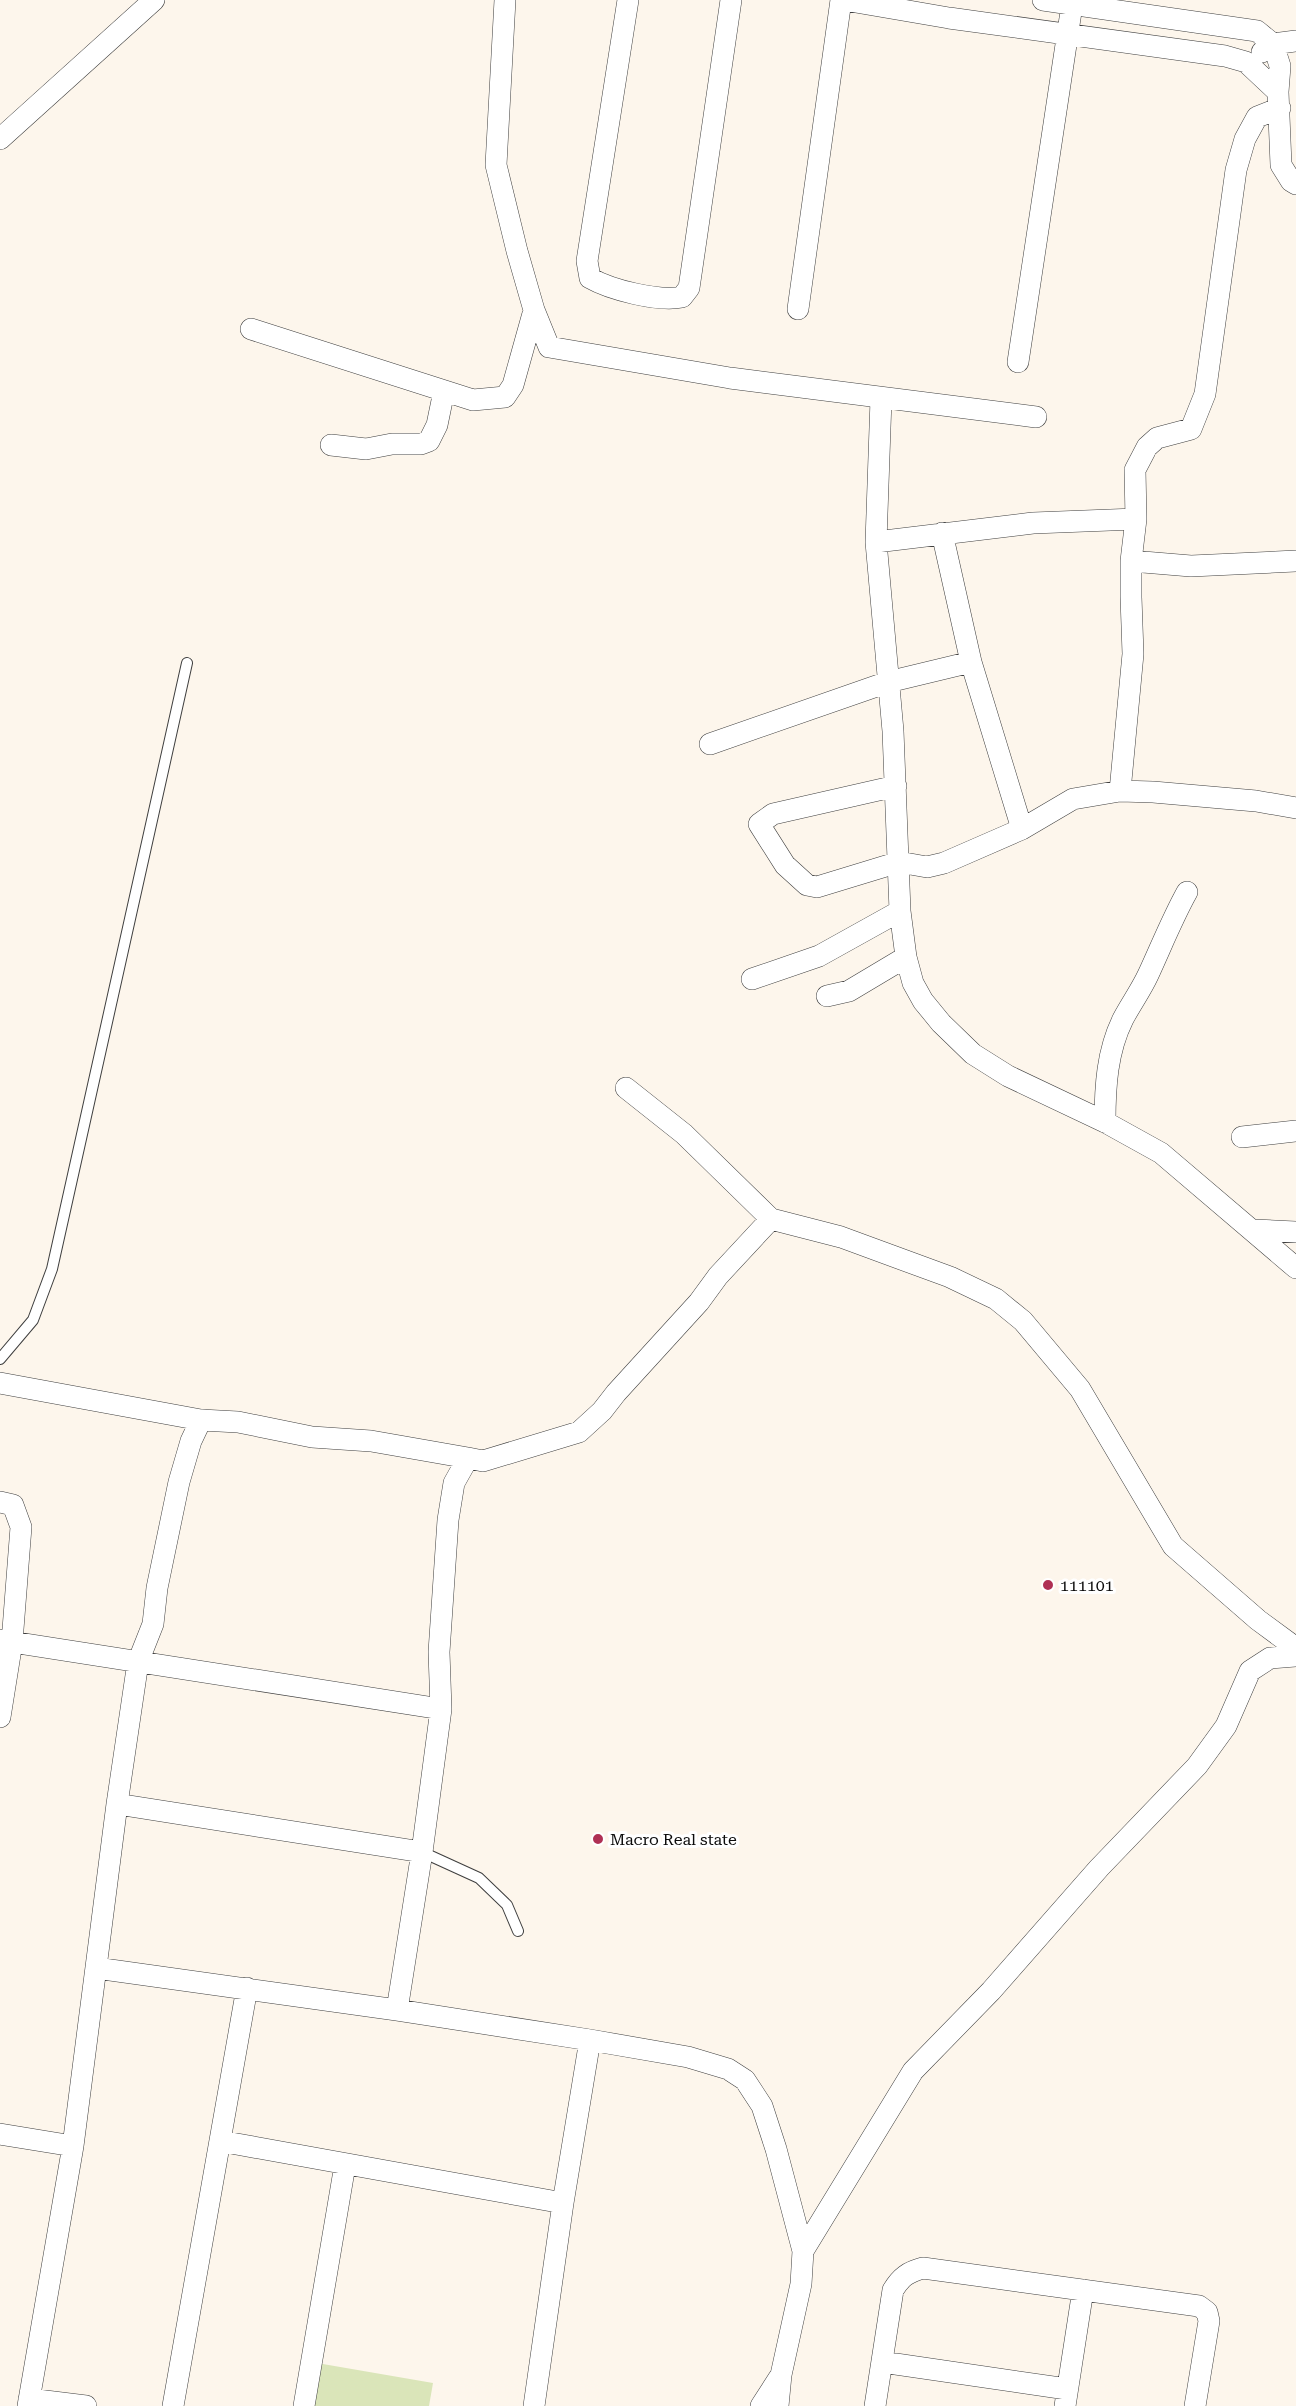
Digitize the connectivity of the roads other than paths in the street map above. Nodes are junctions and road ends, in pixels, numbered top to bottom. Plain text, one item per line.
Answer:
1 (154, 0) edge
2 (505, 0) edge
3 (628, 0) edge
4 (731, 0) edge
5 (843, 0) edge
6 (1043, 0) edge
7 (1072, 5) junction
8 (1067, 34) junction
9 (1296, 41) edge
10 (1273, 44) junction
11 (1246, 62) junction
12 (1279, 100) junction
13 (0, 139) edge
14 (1296, 184) edge
15 (798, 309) dead end
16 (534, 310) junction
17 (251, 329) dead end
18 (1018, 362) dead end
19 (444, 391) junction
20 (881, 399) junction
21 (1036, 417) dead end
22 (331, 445) dead end
23 (1136, 519) junction
24 (942, 533) junction
25 (876, 542) junction
26 (1131, 561) junction
27 (1296, 561) edge
28 (971, 662) junction
29 (187, 663) dead end
30 (888, 682) junction
31 (710, 744) dead end
32 (896, 786) junction
33 (1120, 791) junction
34 (1296, 808) edge
35 (1022, 829) junction
36 (899, 862) junction
37 (1187, 892) dead end
38 (900, 912) junction
39 (906, 957) junction
40 (752, 979) dead end
41 (827, 996) dead end
42 (626, 1088) dead end
43 (1105, 1122) junction
44 (1296, 1131) edge
45 (1242, 1137) dead end
46 (771, 1219) junction
47 (1254, 1230) junction
48 (1296, 1232) edge
49 (1296, 1268) edge
50 (0, 1359) edge
51 (0, 1383) edge
52 (201, 1420) junction
53 (468, 1458) junction
54 (0, 1502) edge
55 (6, 1641) edge
56 (1296, 1648) edge
57 (1296, 1656) edge
58 (138, 1662) junction
59 (441, 1708) junction
60 (0, 1717) edge
61 (117, 1804) junction
62 (422, 1852) junction
63 (519, 1931) dead end
64 (96, 1968) junction
65 (247, 1988) junction
66 (397, 2010) junction
67 (590, 2040) junction
68 (0, 2134) edge
69 (220, 2141) junction
70 (73, 2146) junction
71 (345, 2165) junction
72 (563, 2203) junction
73 (803, 2251) junction
74 (1083, 2290) junction
75 (882, 2362) junction
76 (781, 2374) junction
77 (1066, 2397) edge
78 (28, 2403) edge
79 (538, 2405) edge
80 (87, 2406) edge
81 (173, 2406) edge
82 (304, 2406) edge
83 (761, 2406) edge
84 (778, 2406) edge
85 (875, 2406) edge
86 (1196, 2406) edge

1 - 13 street
2 - 16 street
3 - 4 street
5 - 8 street
5 - 15 street
6 - 7 street
7 - 8 street
7 - 10 street
8 - 11 street
8 - 18 street
9 - 10 street
10 - 11 street
10 - 12 street
11 - 12 street
12 - 14 street
12 - 23 street
16 - 19 street
16 - 20 street
17 - 19 street
19 - 22 street
20 - 21 street
20 - 25 street
23 - 24 street
23 - 26 street
24 - 25 street
24 - 28 street
25 - 30 street
26 - 27 street
26 - 33 street
28 - 30 street
28 - 35 street
29 - 50 lane
30 - 31 street
30 - 32 street
32 - 36 street
32 - 36 street
33 - 34 street
33 - 35 street
35 - 36 street
36 - 38 street
37 - 43 street
38 - 39 street
38 - 40 street
39 - 41 street
39 - 43 street
42 - 46 street
43 - 47 street
44 - 45 street
46 - 53 street
46 - 56 street
47 - 48 street
47 - 49 street
51 - 52 street
52 - 53 street
52 - 58 street
53 - 59 street
54 - 55 street
55 - 58 street
55 - 60 street
57 - 73 street
58 - 59 street
58 - 61 street
59 - 62 street
61 - 62 street
61 - 64 street
62 - 63 lane
62 - 66 street
64 - 65 street
64 - 70 street
65 - 66 street
65 - 69 street
66 - 67 street
67 - 72 street
67 - 73 street
68 - 70 street
69 - 71 street
69 - 81 street
70 - 78 street
71 - 72 street
71 - 82 street
72 - 79 street
73 - 76 street
74 - 75 street
74 - 77 street
74 - 86 street
75 - 77 street
75 - 85 street
76 - 83 street
76 - 84 street
78 - 80 street

